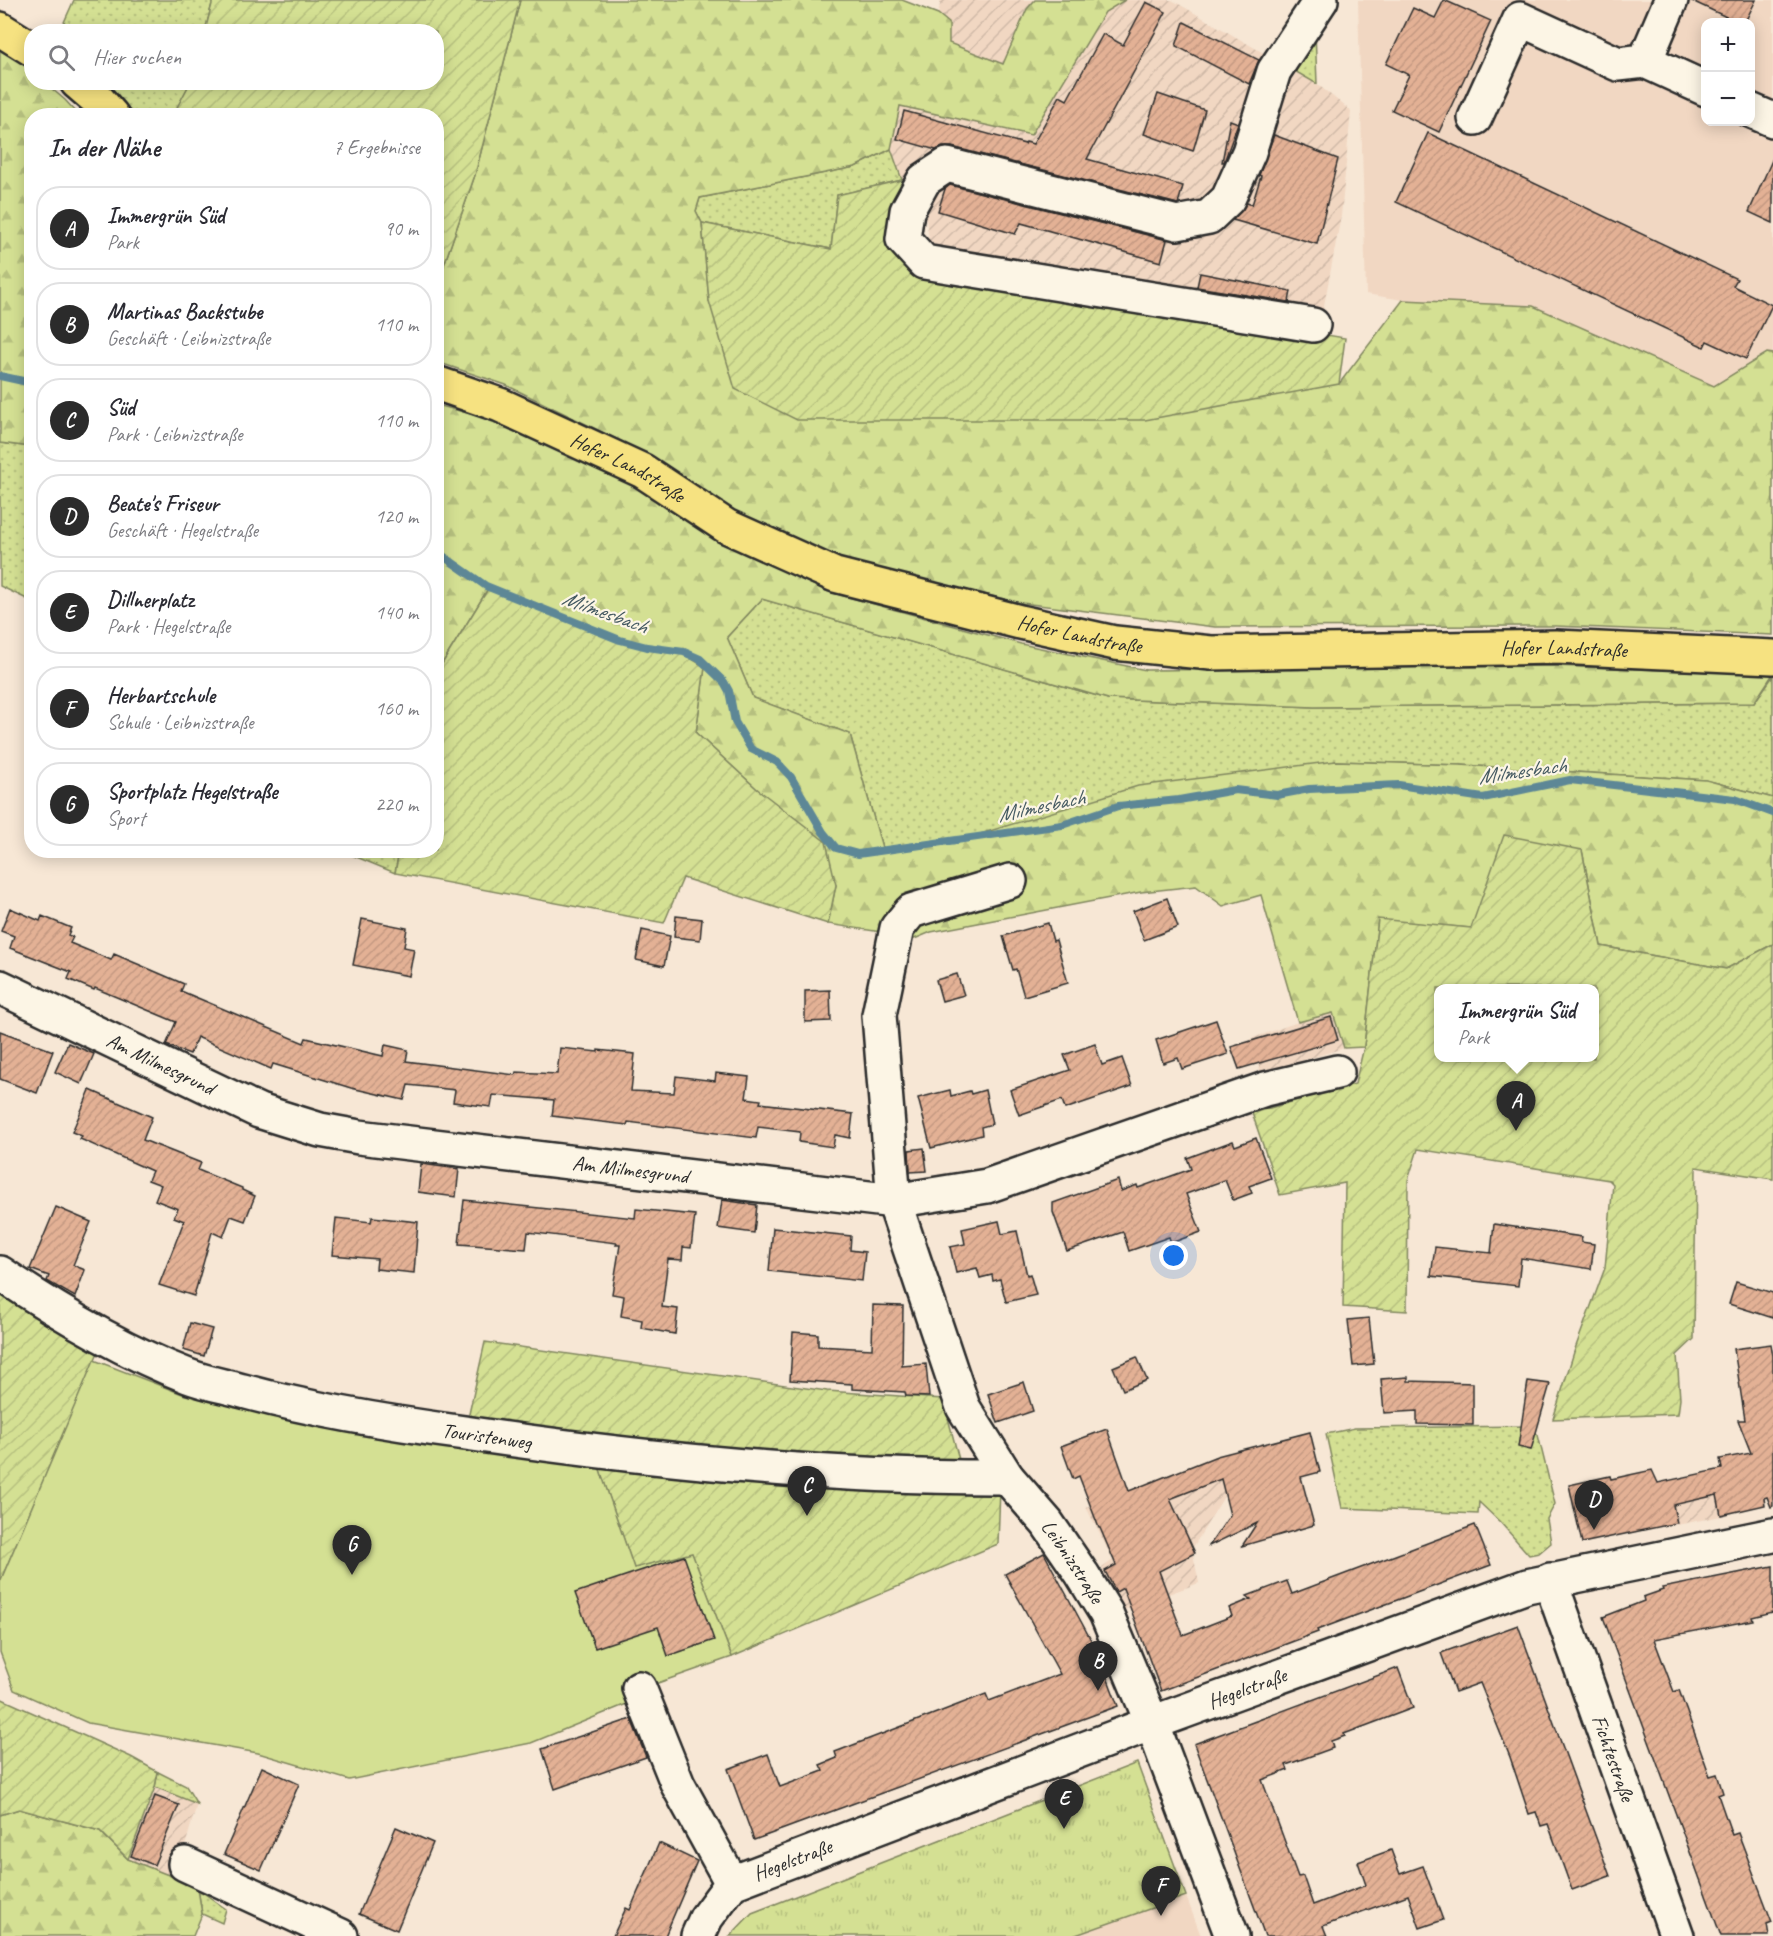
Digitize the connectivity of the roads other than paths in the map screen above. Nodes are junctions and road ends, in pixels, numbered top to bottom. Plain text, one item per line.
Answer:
1 (1322, 0) edge
2 (1671, 0) edge
3 (0, 29) edge
4 (24, 44) edge
5 (1645, 61) junction
6 (1701, 87) edge
7 (86, 90) edge
8 (105, 108) edge
9 (1755, 112) edge
10 (1475, 118) dead end
11 (1773, 120) edge
12 (1313, 325) dead end
13 (444, 386) edge
14 (1773, 657) edge
15 (1010, 881) dead end
16 (0, 987) edge
17 (1337, 1072) dead end
18 (894, 1201) junction
19 (0, 1273) edge
20 (1007, 1477) junction
21 (1773, 1535) edge
22 (1550, 1580) junction
23 (639, 1688) dead end
24 (1152, 1723) junction
25 (185, 1864) dead end
26 (732, 1883) junction
27 (341, 1936) edge
28 (698, 1936) edge
29 (1232, 1936) edge
30 (1677, 1936) edge

1 - 12 street
2 - 5 street
3 - 4 main road
5 - 6 street
5 - 10 street
7 - 8 main road
9 - 11 street
13 - 14 main road, Hofer Landstraße
15 - 18 street
16 - 18 street, Am Milmesgrund
17 - 18 street, Am Milmesgrund
18 - 20 street, Leibnizstraße
19 - 20 street, Touristenweg
20 - 24 street, Leibnizstraße
21 - 22 street, Hegelstraße
22 - 24 street, Hegelstraße
22 - 30 street, Fichtestraße
23 - 26 street, Hegelstraße
24 - 26 street, Hegelstraße
24 - 29 street, Leibnizstraße
25 - 27 street
26 - 28 street, Hegelstraße

